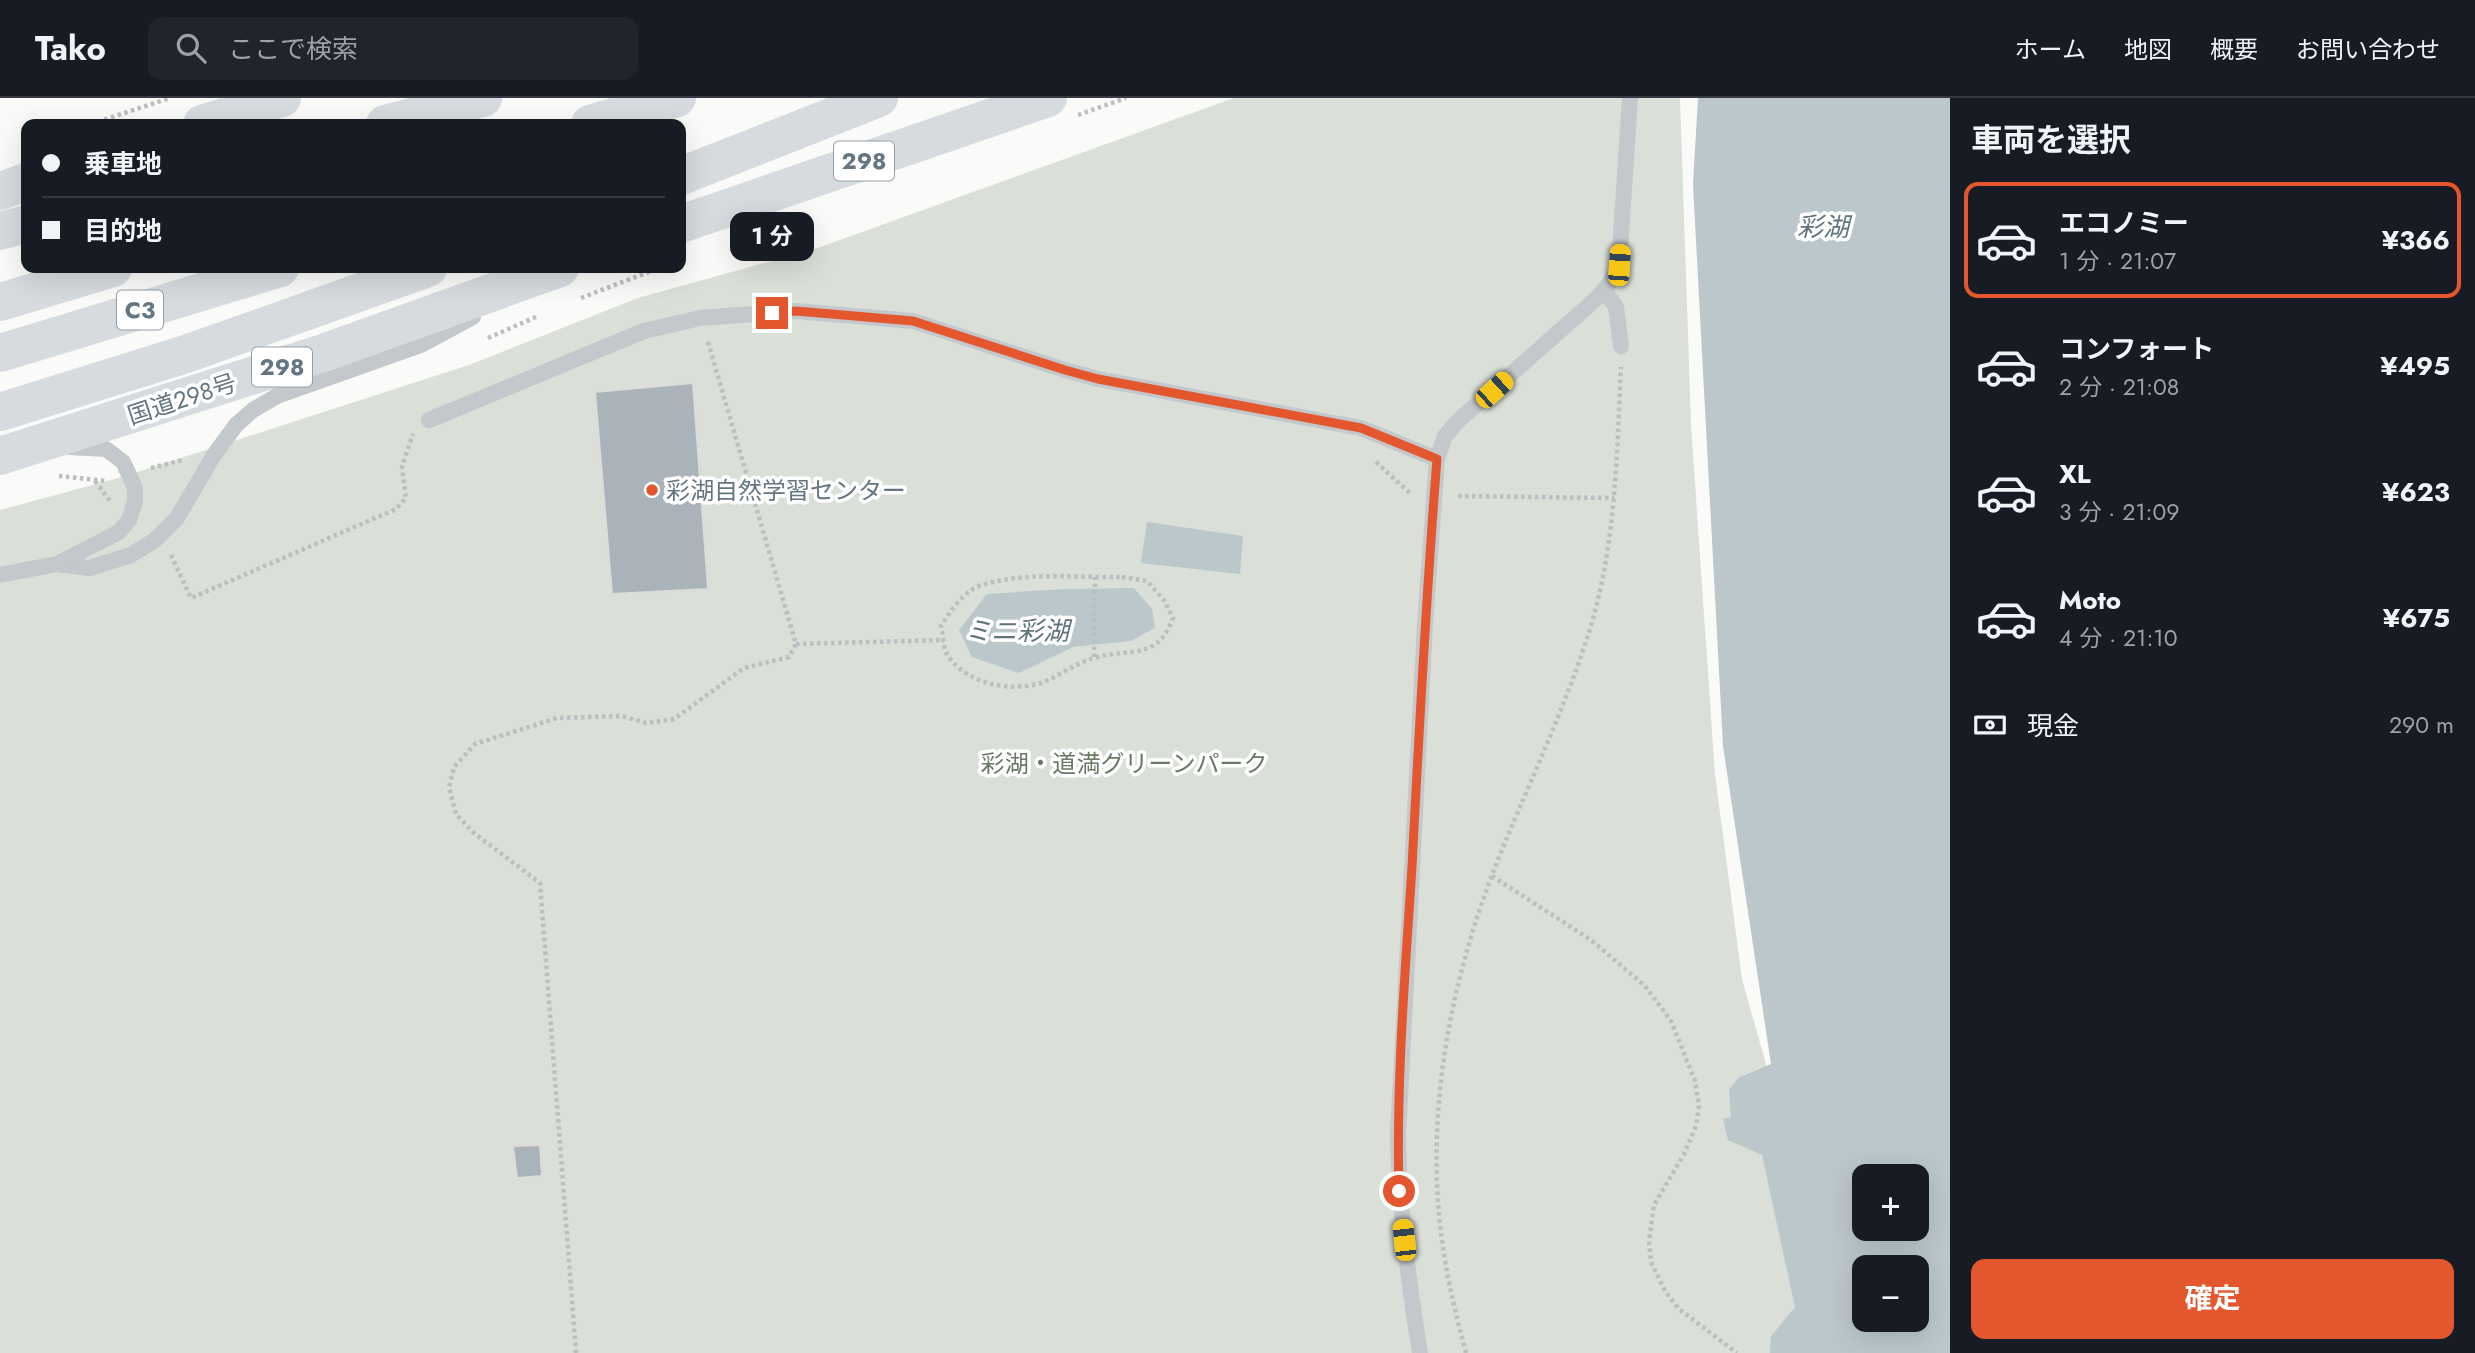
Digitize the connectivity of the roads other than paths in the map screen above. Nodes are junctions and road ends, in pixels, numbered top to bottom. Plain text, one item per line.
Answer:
1 (282, 98) edge
2 (483, 98) edge
3 (677, 98) edge
4 (842, 98) edge
5 (879, 98) edge
6 (1048, 98) edge
7 (1630, 98) edge
8 (217, 119) edge
9 (404, 119) edge
10 (607, 119) edge
11 (686, 145) edge
12 (686, 174) edge
13 (21, 184) edge
14 (0, 191) edge
15 (686, 222) edge
16 (21, 225) edge
17 (0, 231) edge
18 (96, 273) edge
19 (264, 273) edge
20 (414, 273) edge
21 (547, 273) edge
22 (552, 273) edge
23 (1604, 290) junction
24 (0, 302) edge
25 (1621, 346) road end
26 (0, 353) edge
27 (0, 412) edge
28 (429, 420) road end
29 (1437, 459) junction
30 (25, 460) edge
31 (57, 564) junction
32 (0, 575) edge
33 (1420, 1353) edge

1 - 8 highway
2 - 9 highway
3 - 10 highway
4 - 11 highway
5 - 12 highway
6 - 15 highway, 298
7 - 23 lane
13 - 14 highway
16 - 17 highway
18 - 24 highway, C3
19 - 26 highway, C3
20 - 27 highway
21 - 30 highway, 国道298号 / 298
22 - 31 lane
23 - 25 lane
23 - 29 lane
28 - 29 lane
29 - 33 lane
30 - 31 lane
31 - 32 lane

